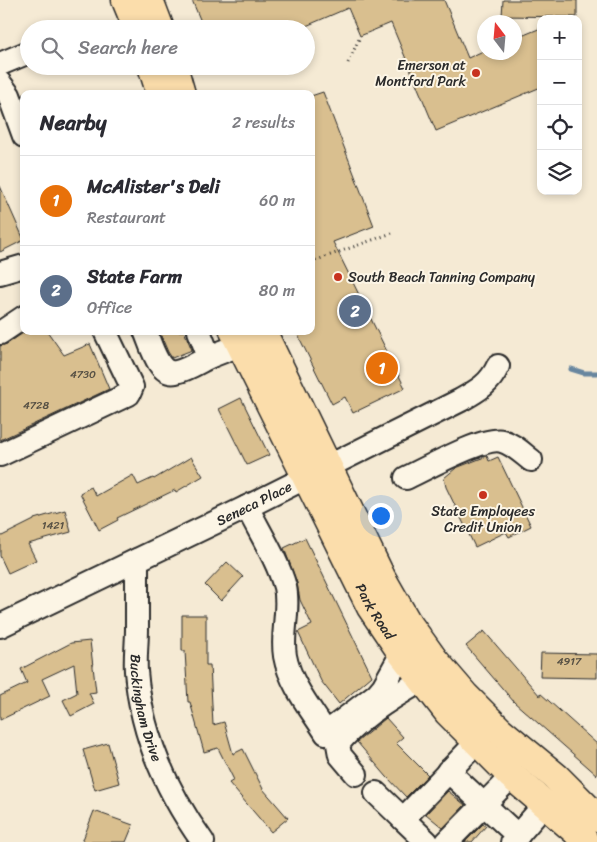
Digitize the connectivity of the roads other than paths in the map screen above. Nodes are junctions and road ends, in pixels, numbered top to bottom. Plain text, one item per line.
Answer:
1 (126, 0) edge
2 (150, 0) edge
3 (134, 20) edge
4 (157, 20) edge
5 (20, 60) edge
6 (0, 64) edge
7 (20, 64) edge
8 (0, 75) edge
9 (155, 75) edge
10 (175, 75) edge
11 (0, 83) edge
12 (160, 90) edge
13 (180, 90) edge
14 (20, 125) edge
15 (20, 267) edge
16 (0, 274) edge
17 (20, 320) edge
18 (0, 334) edge
19 (107, 335) edge
20 (147, 335) edge
21 (201, 335) edge
22 (245, 336) edge
23 (209, 357) junction
24 (498, 366) dead end
25 (0, 455) edge
26 (531, 460) dead end
27 (318, 472) junction
28 (406, 478) dead end
29 (248, 507) junction
30 (136, 560) junction
31 (0, 626) edge
32 (402, 652) junction
33 (423, 680) junction
34 (478, 742) junction
35 (448, 771) junction
36 (356, 774) dead end
37 (512, 776) junction
38 (376, 793) dead end
39 (483, 804) junction
40 (545, 804) junction
41 (597, 818) edge
42 (403, 819) junction
43 (515, 839) edge
44 (203, 842) edge
45 (427, 842) edge
46 (447, 842) edge
47 (585, 842) edge

1 - 3 main road
2 - 4 main road
5 - 6 street
7 - 8 street
9 - 12 main road
10 - 13 main road
11 - 14 street
15 - 16 street
17 - 18 street
19 - 25 street
20 - 23 street
21 - 23 street
22 - 23 street
22 - 27 main road, Park Road
24 - 27 street, Seneca Place
26 - 28 street
27 - 29 street, Seneca Place
27 - 32 main road, Park Road
27 - 41 main road, Park Road
29 - 30 street, Seneca Place
29 - 32 street
30 - 31 street, Seneca Place
30 - 44 street, Buckingham Drive
32 - 33 main road, Park Road
33 - 34 main road, Park Road
33 - 36 street
34 - 35 street
34 - 37 main road, Park Road
35 - 39 street
35 - 42 street
37 - 39 street
37 - 40 main road, Park Road
38 - 42 street
39 - 43 street
39 - 46 street
40 - 43 street
40 - 47 main road, Park Road
42 - 45 street

